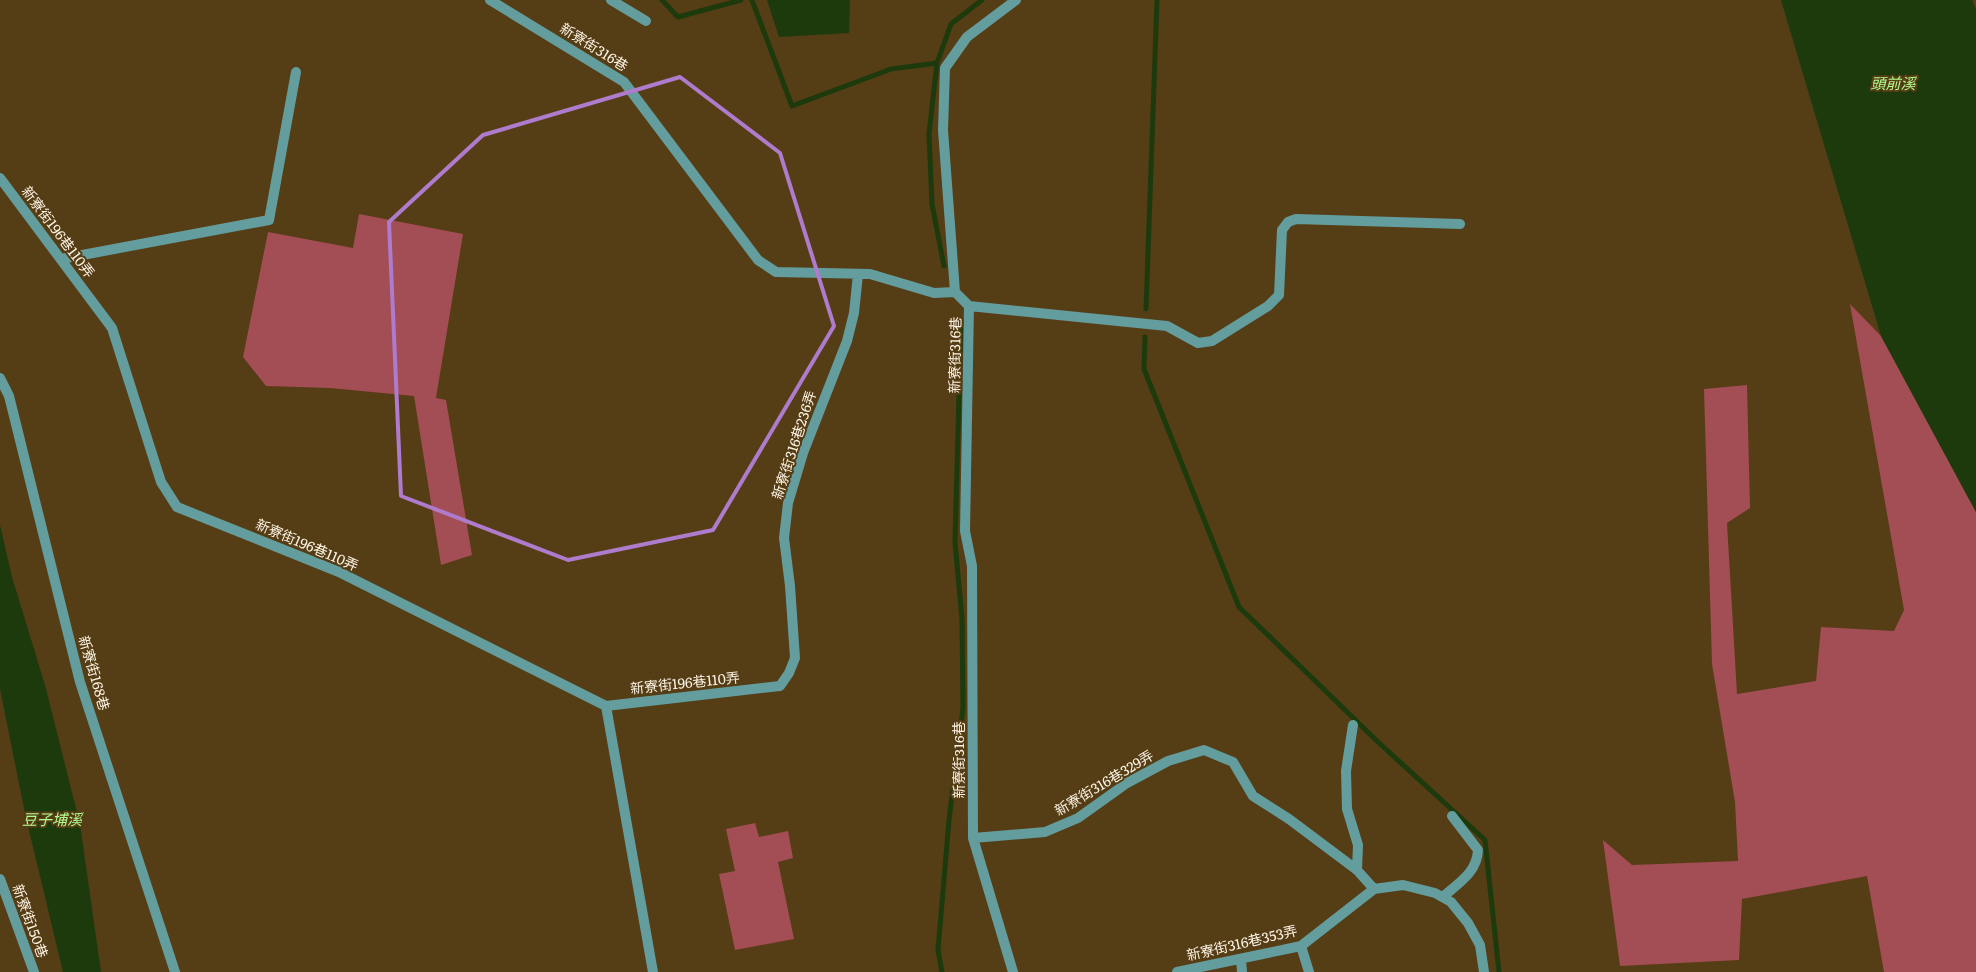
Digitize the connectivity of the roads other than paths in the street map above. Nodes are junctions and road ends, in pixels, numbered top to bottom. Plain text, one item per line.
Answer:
1 (490, 0) edge
2 (611, 0) edge
3 (1016, 0) edge
4 (646, 21) dead end
5 (296, 72) dead end
6 (0, 178) edge
7 (1460, 224) dead end
8 (62, 259) junction
9 (858, 274) junction
10 (956, 292) junction
11 (969, 306) junction
12 (0, 378) edge
13 (780, 686) joint
14 (606, 706) junction
15 (1353, 725) dead end
16 (1452, 816) dead end
17 (972, 838) junction
18 (1357, 870) junction
19 (0, 879) edge
20 (1374, 889) junction
21 (1443, 897) junction
22 (1301, 946) junction
23 (1241, 960) junction
24 (34, 972) edge
25 (175, 972) edge
26 (652, 972) edge
27 (1013, 972) edge
28 (1177, 972) edge
29 (1242, 972) edge
30 (1309, 972) edge
31 (1484, 972) edge

1 - 9 street, 新寮街316巷
2 - 4 street
3 - 10 street
5 - 8 street
6 - 8 street, 新寮街196巷110弄
7 - 11 street
8 - 14 street, 新寮街196巷110弄
9 - 10 street, 新寮街316巷
9 - 13 street, 新寮街316巷236弄
10 - 11 street, 新寮街316巷
11 - 17 street, 新寮街316巷
12 - 25 street, 新寮街168巷
13 - 14 street, 新寮街196巷110弄
14 - 26 street
15 - 18 street
16 - 21 street
17 - 18 street, 新寮街316巷329弄
17 - 27 street, 新寮街316巷
18 - 20 street, 新寮街316巷329弄
19 - 24 street, 新寮街150巷
20 - 21 street
20 - 22 street, 新寮街316巷353弄
21 - 31 street
22 - 23 street, 新寮街316巷353弄
22 - 30 street
23 - 28 street, 新寮街316巷353弄
23 - 29 street

